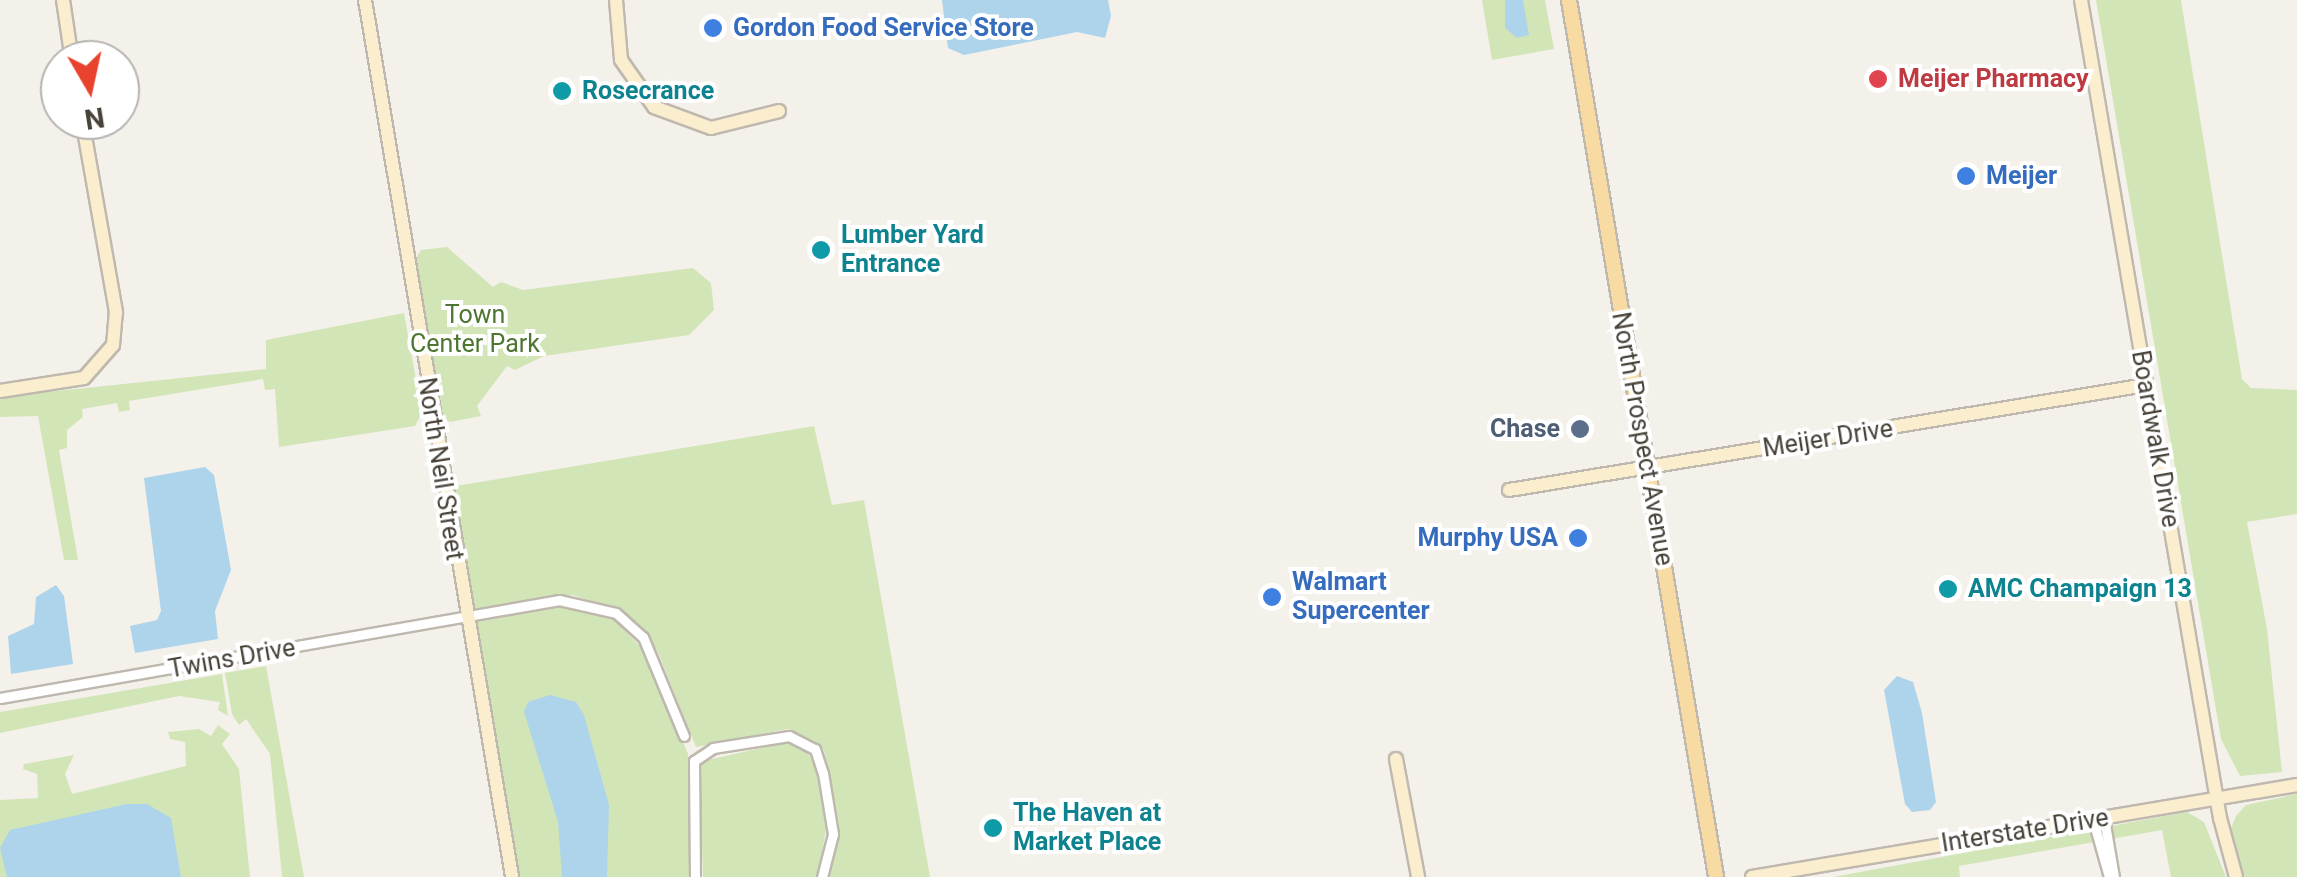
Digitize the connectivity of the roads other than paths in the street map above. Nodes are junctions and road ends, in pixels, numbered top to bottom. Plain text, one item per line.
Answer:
1 (62, 0) edge
2 (366, 0) edge
3 (616, 0) edge
4 (1569, 0) edge
5 (2081, 0) edge
6 (69, 40) edge
7 (779, 111) dead end
8 (86, 140) edge
9 (2146, 385) junction
10 (0, 391) edge
11 (1648, 468) junction
12 (1509, 490) dead end
13 (464, 620) junction
14 (0, 698) edge
15 (684, 736) dead end
16 (1396, 759) dead end
17 (2297, 785) edge
18 (2216, 799) junction
19 (2099, 819) junction
20 (512, 877) edge
21 (696, 877) edge
22 (822, 877) edge
23 (1418, 877) edge
24 (1716, 877) edge
25 (1752, 877) edge
26 (2112, 877) edge
27 (2236, 877) edge

1 - 6 street
2 - 13 street, North Neil Street
3 - 7 street
4 - 11 main road, North Prospect Avenue
5 - 9 street, Boardwalk Drive
8 - 10 street
9 - 11 street, Meijer Drive
9 - 18 street, Boardwalk Drive
11 - 12 street, Meijer Drive
11 - 24 main road, North Prospect Avenue
13 - 14 street, Twins Drive
13 - 15 street, Twins Drive
13 - 20 street, North Neil Street
16 - 23 street
17 - 18 street, Interstate Drive
18 - 19 street, Interstate Drive
18 - 27 street, Boardwalk Drive
19 - 25 street, Interstate Drive
19 - 26 street
21 - 22 street

